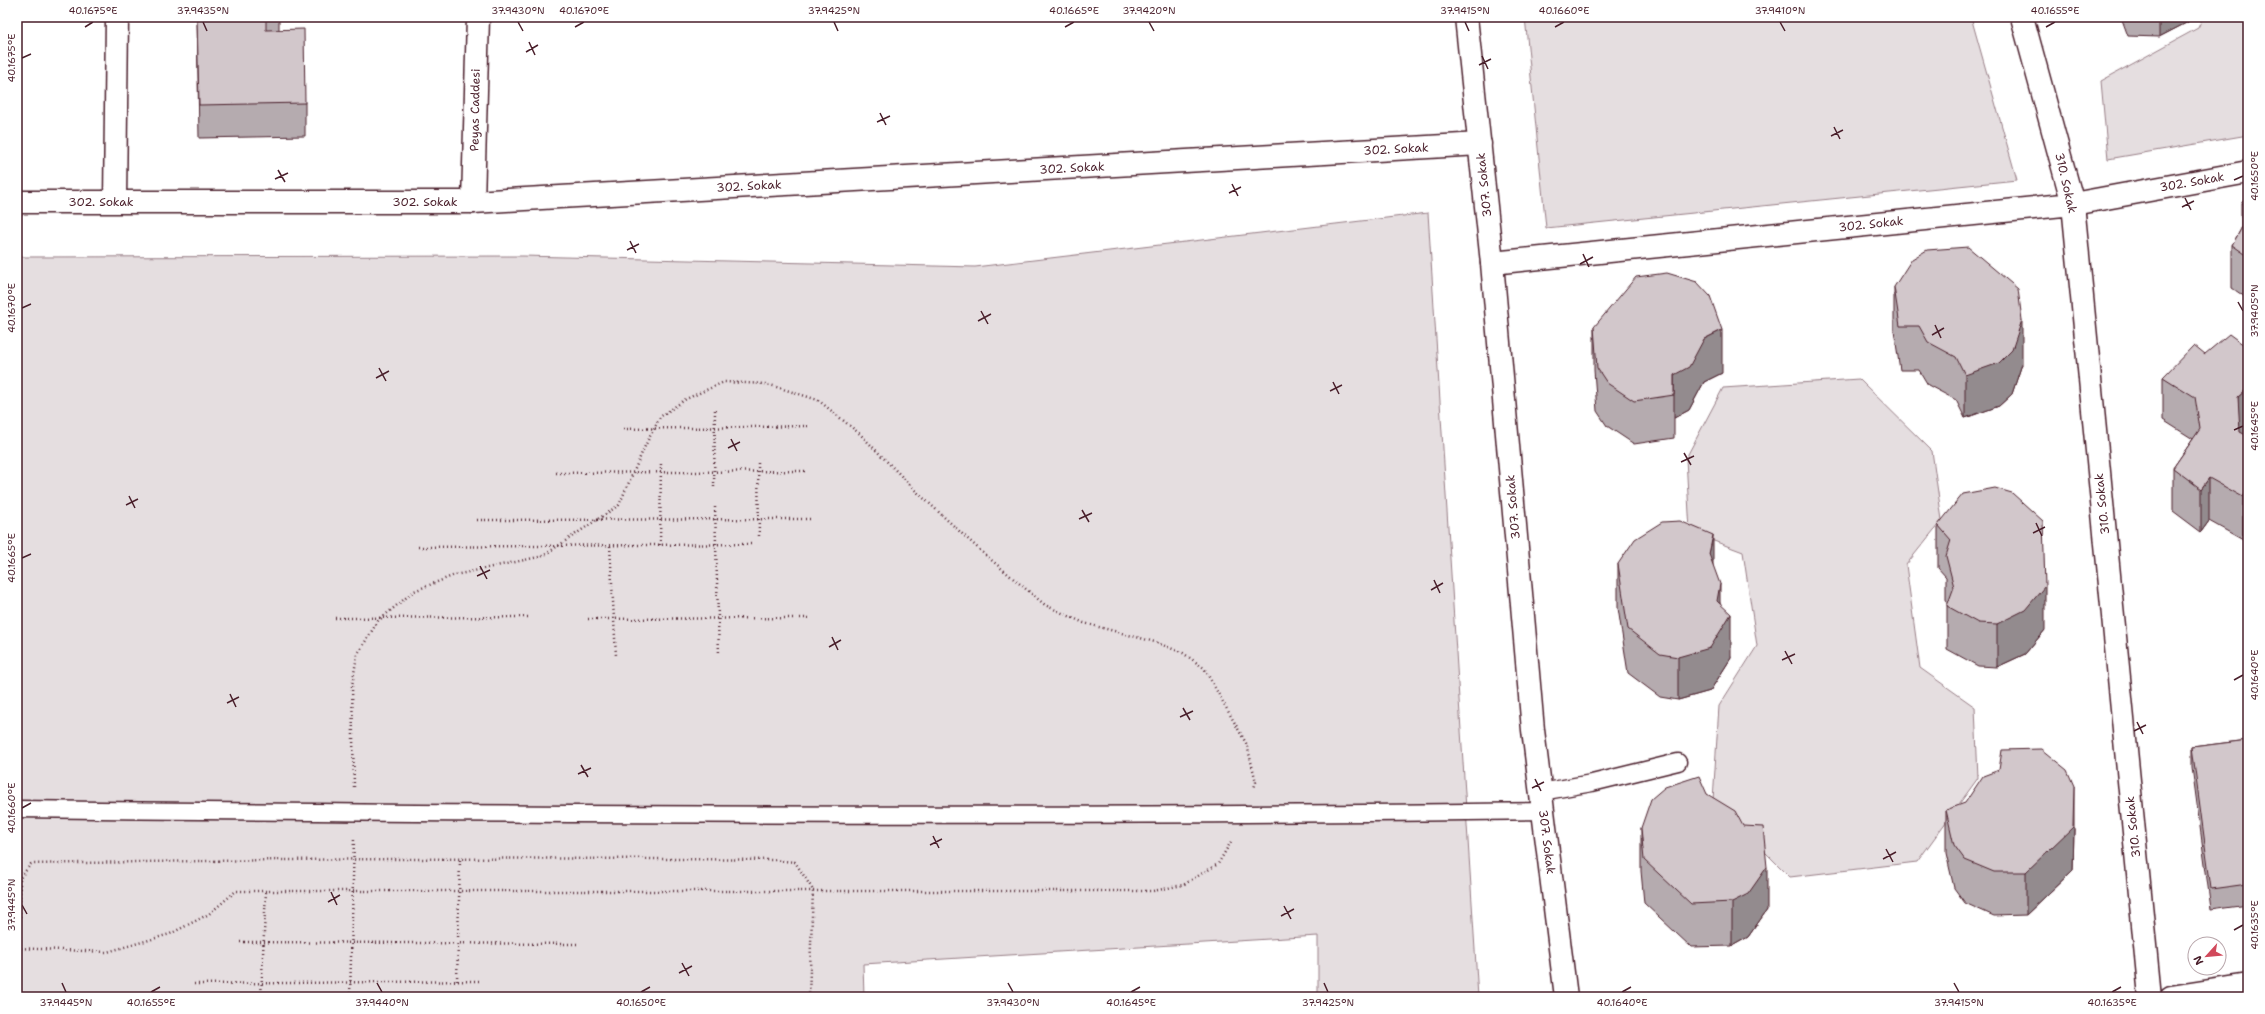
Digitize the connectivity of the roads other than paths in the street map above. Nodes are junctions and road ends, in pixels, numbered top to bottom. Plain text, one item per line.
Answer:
1 (117, 17) edge
2 (478, 17) edge
3 (1466, 17) edge
4 (2022, 17) edge
5 (1480, 144) junction
6 (2248, 172) edge
7 (17, 202) edge
8 (115, 202) junction
9 (473, 202) junction
10 (2073, 204) junction
11 (1492, 263) junction
12 (1678, 762) dead end
13 (1542, 802) junction
14 (17, 809) edge
15 (2248, 985) edge
16 (1566, 997) edge
17 (2150, 997) edge
18 (2171, 997) edge

1 - 8 street
2 - 9 street, Peyas Caddesi
3 - 5 street, 307. Sokak
4 - 10 street, 310. Sokak
5 - 9 street, 302. Sokak
5 - 11 street, 307. Sokak
6 - 10 street, 302. Sokak
7 - 8 street, 302. Sokak
8 - 9 street, 302. Sokak
10 - 11 street, 302. Sokak
10 - 17 street, 310. Sokak
11 - 13 street, 307. Sokak
12 - 13 lane
13 - 14 lane
13 - 16 street, 307. Sokak
15 - 18 street

